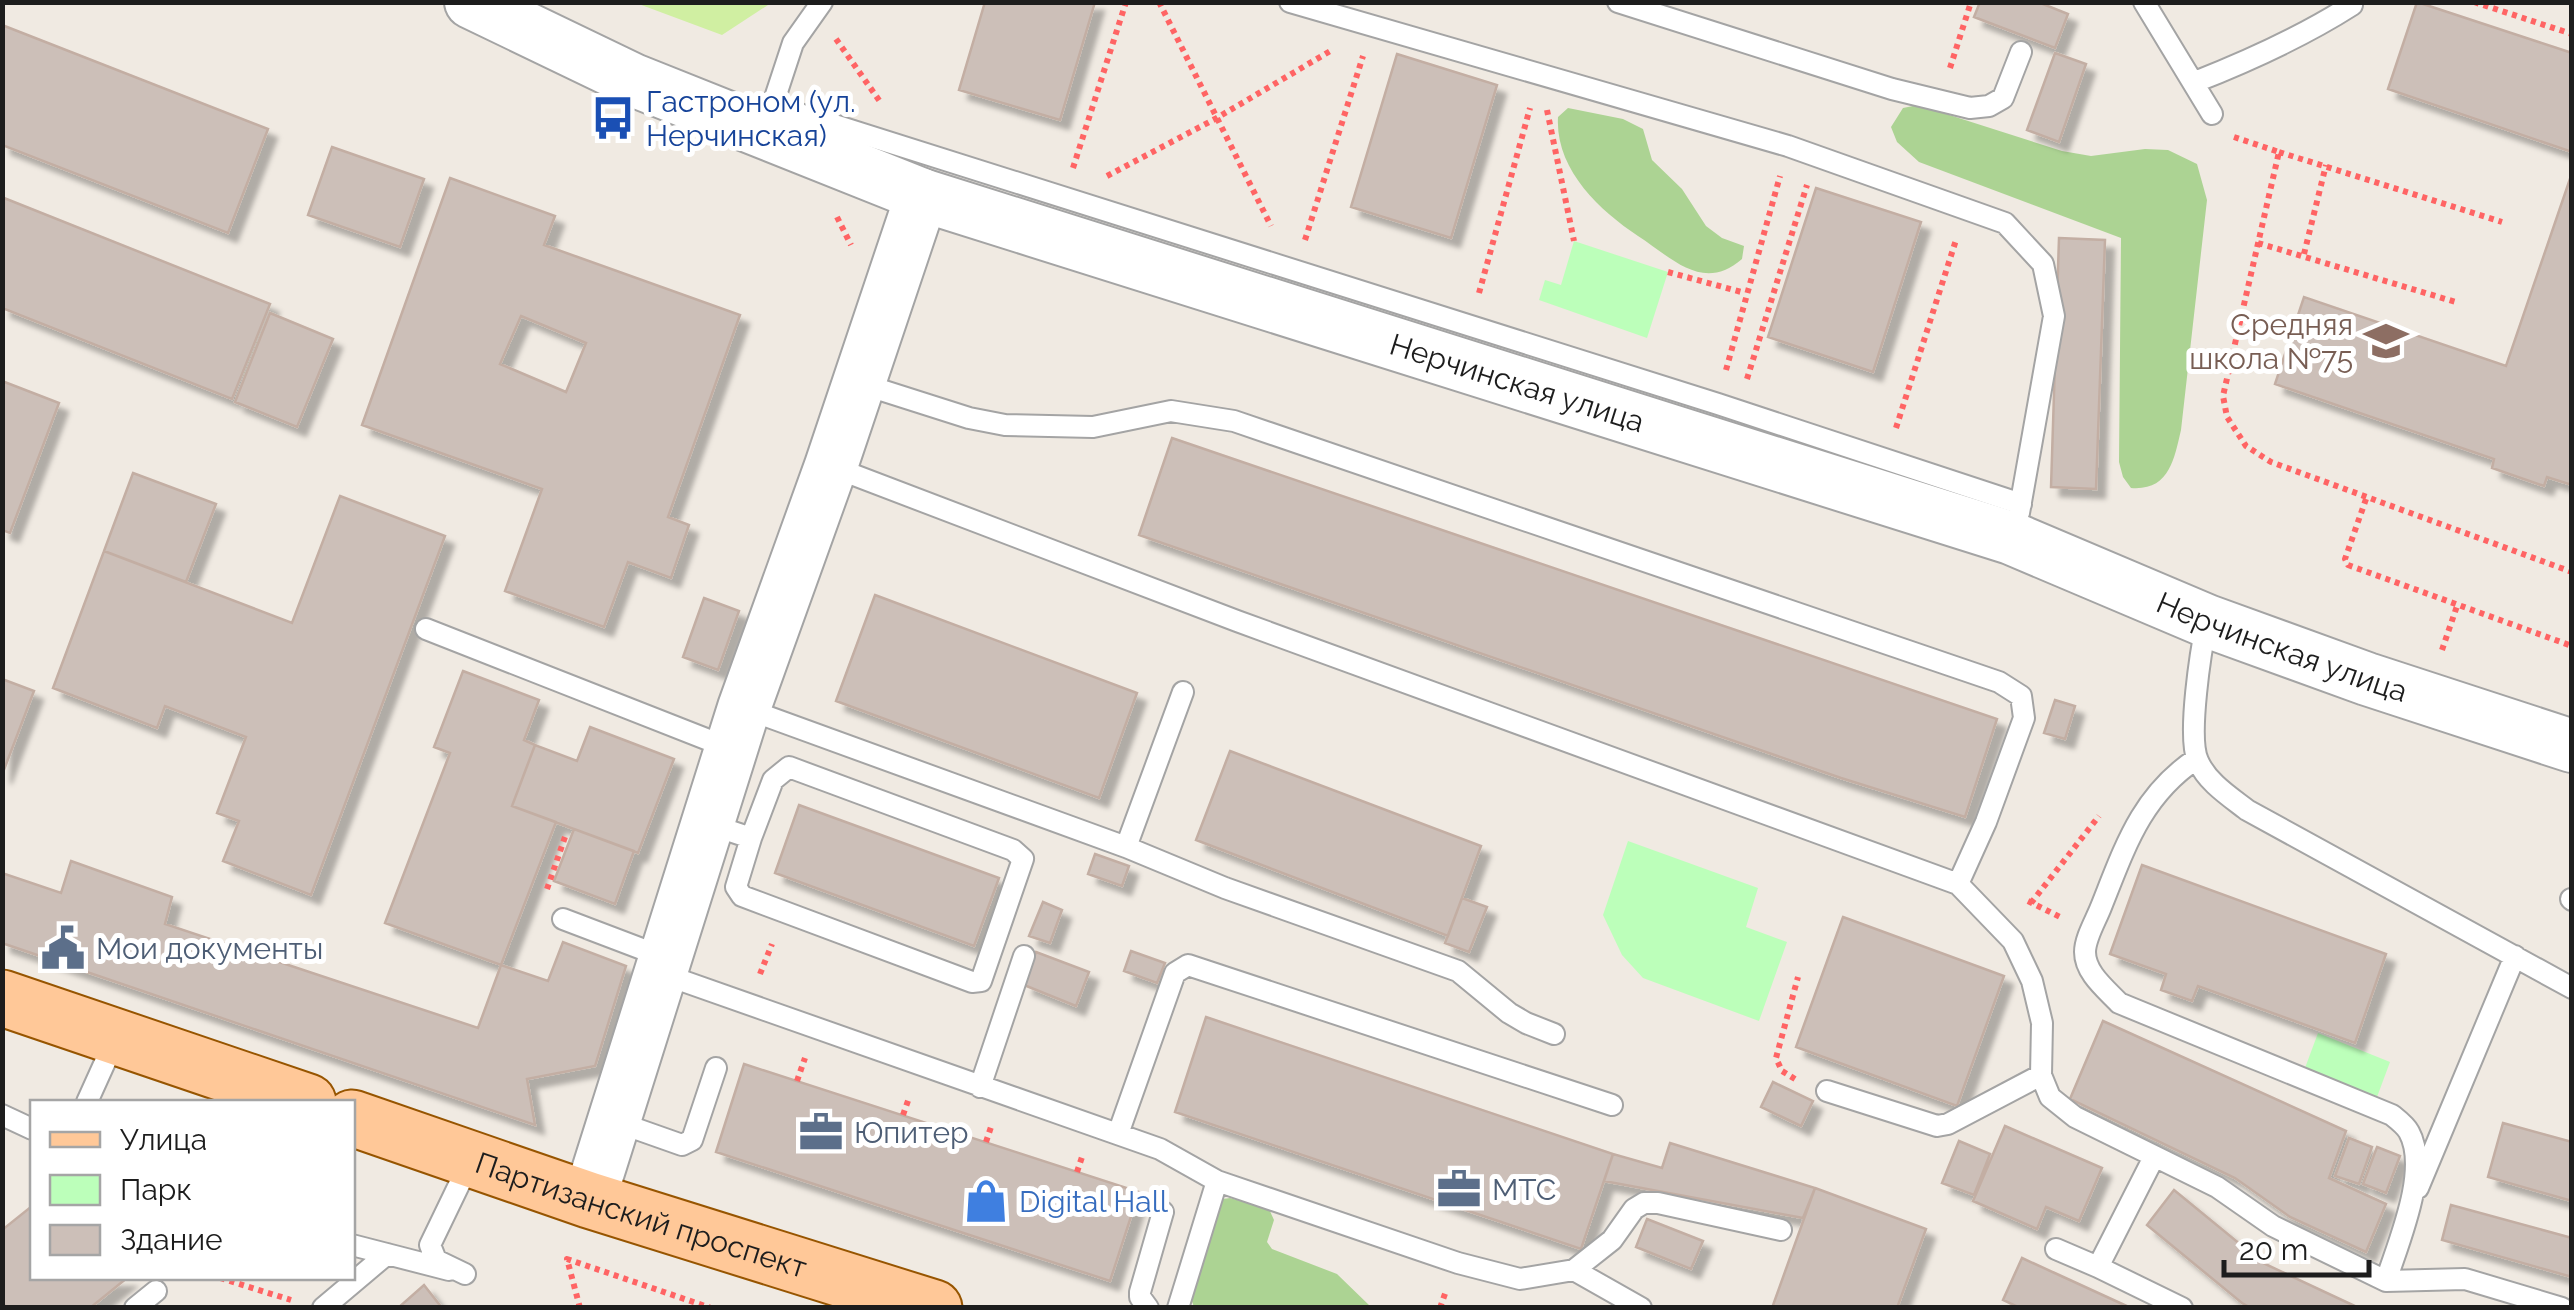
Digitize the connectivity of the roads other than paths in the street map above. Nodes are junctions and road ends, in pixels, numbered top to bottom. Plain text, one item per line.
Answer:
1 (472, 2) edge
2 (1290, 2) edge
3 (1618, 2) edge
4 (2144, 2) edge
5 (2352, 5) dead end
6 (820, 7) edge
7 (2021, 52) dead end
8 (2195, 82) junction
9 (2212, 114) road end
10 (769, 119) junction
11 (919, 174) junction
12 (857, 383) junction
13 (831, 466) junction
14 (2016, 521) junction
15 (2206, 622) junction
16 (426, 629) dead end
17 (1183, 692) dead end
18 (737, 728) junction
19 (2572, 746) edge
20 (2196, 759) junction
21 (730, 831) junction
22 (1126, 847) junction
23 (1958, 884) junction
24 (563, 919) road end
25 (1024, 956) dead end
26 (2516, 956) junction
27 (663, 966) junction
28 (2572, 988) edge
29 (2, 998) edge
30 (1554, 1034) dead end
31 (116, 1036) junction
32 (716, 1068) dead end
33 (2041, 1075) junction
34 (980, 1087) junction
35 (1827, 1090) road end
36 (88, 1100) edge
37 (302, 1100) edge
38 (1612, 1105) dead end
39 (2, 1115) edge
40 (355, 1119) edge
41 (612, 1120) junction
42 (30, 1127) edge
43 (1118, 1134) junction
44 (2154, 1157) junction
45 (472, 1160) junction
46 (1217, 1181) junction
47 (2414, 1199) junction
48 (589, 1200) junction
49 (1162, 1212) dead end
50 (1781, 1230) dead end
51 (355, 1246) edge
52 (2056, 1249) dead end
53 (387, 1254) junction
54 (2098, 1267) junction
55 (1574, 1270) junction
56 (2386, 1280) junction
57 (156, 1290) dead end
58 (929, 1307) edge
59 (135, 1308) edge
60 (323, 1308) edge
61 (1148, 1308) edge
62 (1178, 1308) edge
63 (1641, 1308) edge
64 (2182, 1308) edge
65 (2562, 1308) edge

1 - 10 street, Нерчинская улица
2 - 14 lane
3 - 7 lane
4 - 8 lane
5 - 8 lane
6 - 10 lane
8 - 9 lane
10 - 11 street, Нерчинская улица
11 - 12 street
11 - 14 street, Нерчинская улица
11 - 14 lane
12 - 13 street
12 - 23 lane
13 - 18 street
13 - 23 lane
14 - 15 street, Нерчинская улица
15 - 19 street, Нерчинская улица
15 - 20 lane
16 - 18 lane
17 - 22 lane
18 - 21 street
18 - 22 lane
20 - 26 lane
20 - 47 lane
21 - 21 lane
21 - 27 street
22 - 30 lane
23 - 33 lane
24 - 27 lane
25 - 34 lane
26 - 28 lane
26 - 47 lane
27 - 34 lane
27 - 41 street
29 - 31 main road
31 - 36 lane
31 - 37 main road
32 - 41 lane
33 - 35 lane
33 - 44 lane
34 - 43 lane
38 - 43 lane
39 - 42 lane
40 - 45 main road, Партизанский проспект
41 - 48 street
43 - 46 lane
44 - 54 lane
44 - 56 lane
45 - 48 main road, Партизанский проспект
45 - 53 lane
46 - 55 lane
46 - 62 lane
47 - 56 lane
48 - 58 main road, Партизанский проспект
49 - 61 lane
50 - 55 lane
51 - 53 lane
52 - 54 lane
53 - 60 lane
54 - 64 lane
55 - 63 lane
56 - 65 lane
57 - 59 lane

